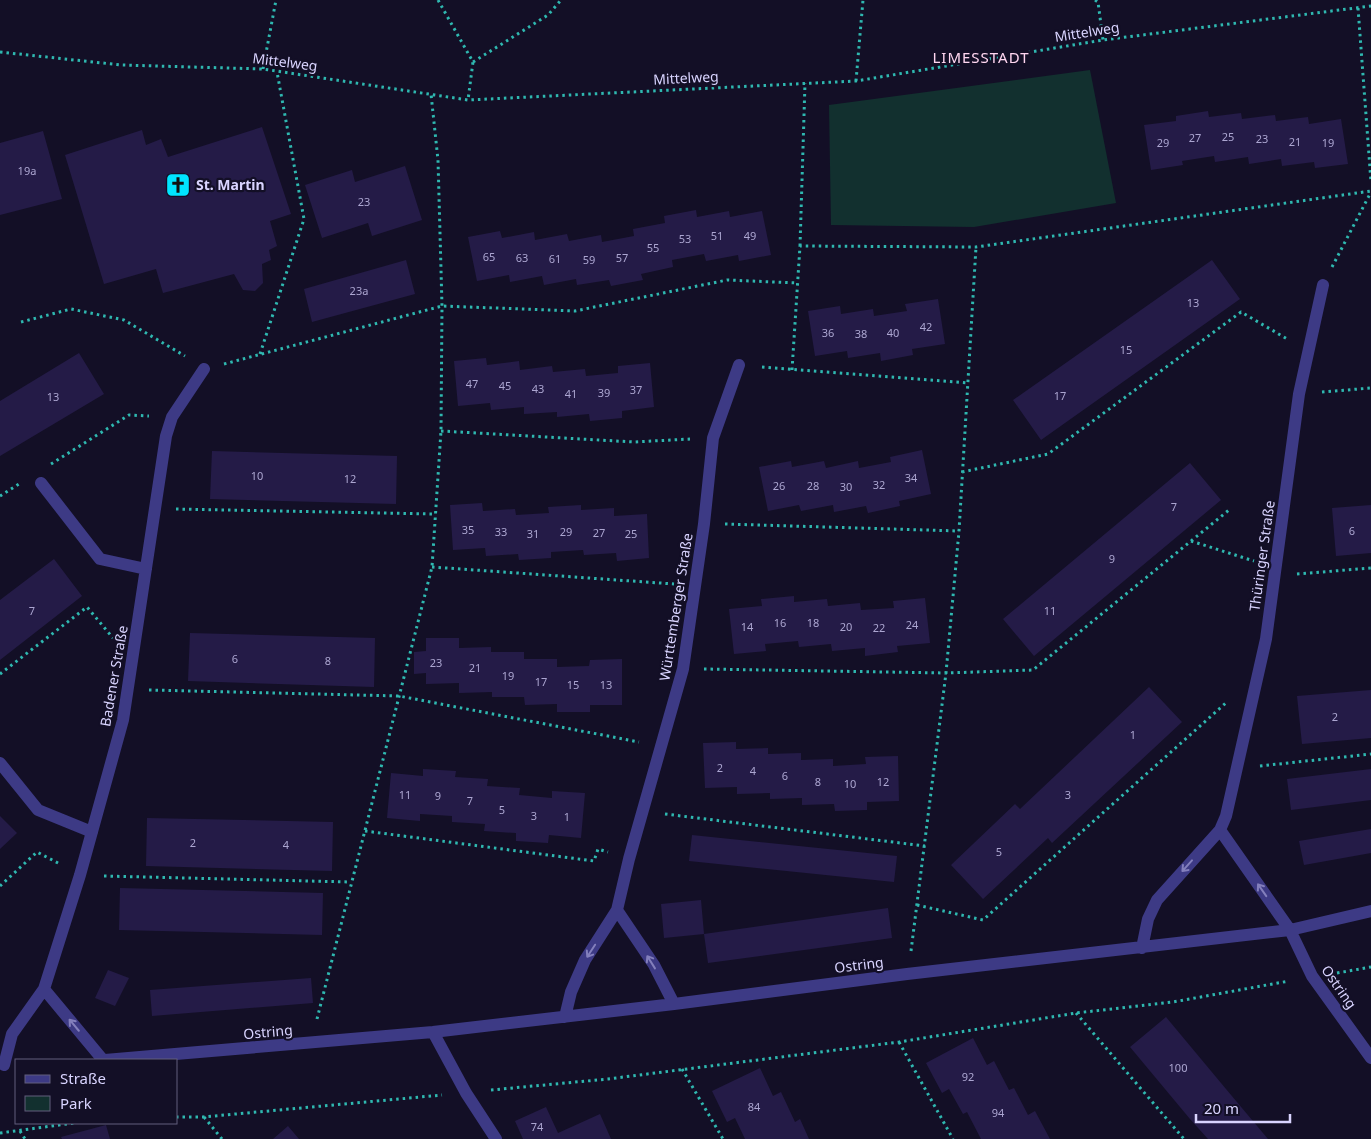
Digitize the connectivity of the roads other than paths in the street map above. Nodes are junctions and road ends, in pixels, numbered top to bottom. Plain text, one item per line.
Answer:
1 (1323, 285) road end
2 (739, 365) road end
3 (204, 369) road end
4 (41, 483) dead end
5 (146, 569) junction
6 (0, 764) edge
7 (1220, 830) junction
8 (92, 832) junction
9 (617, 910) junction
10 (1371, 910) edge
11 (1290, 930) junction
12 (1142, 948) junction
13 (44, 990) junction
14 (674, 1004) junction
15 (565, 1017) junction
16 (433, 1032) junction
17 (1371, 1058) edge
18 (103, 1059) edge
19 (117, 1059) edge
20 (7, 1065) edge
21 (496, 1139) edge

1 - 7 street, Thüringer Straße
2 - 9 street, Württemberger Straße
3 - 5 street, Badener Straße
4 - 5 street
5 - 8 street, Badener Straße
6 - 8 street
11 -> 7 street
7 -> 12 street, Thüringer Straße
8 - 13 street, Badener Straße
14 -> 9 street
9 -> 15 street, Württemberger Straße
10 - 11 street, Ostring
11 - 12 street, Ostring
11 - 17 street, Ostring
12 - 14 street, Ostring
18 -> 13 street
13 - 20 street, Badener Straße
14 - 15 street, Ostring
15 - 16 street, Ostring
16 - 19 street, Ostring
16 - 21 street

